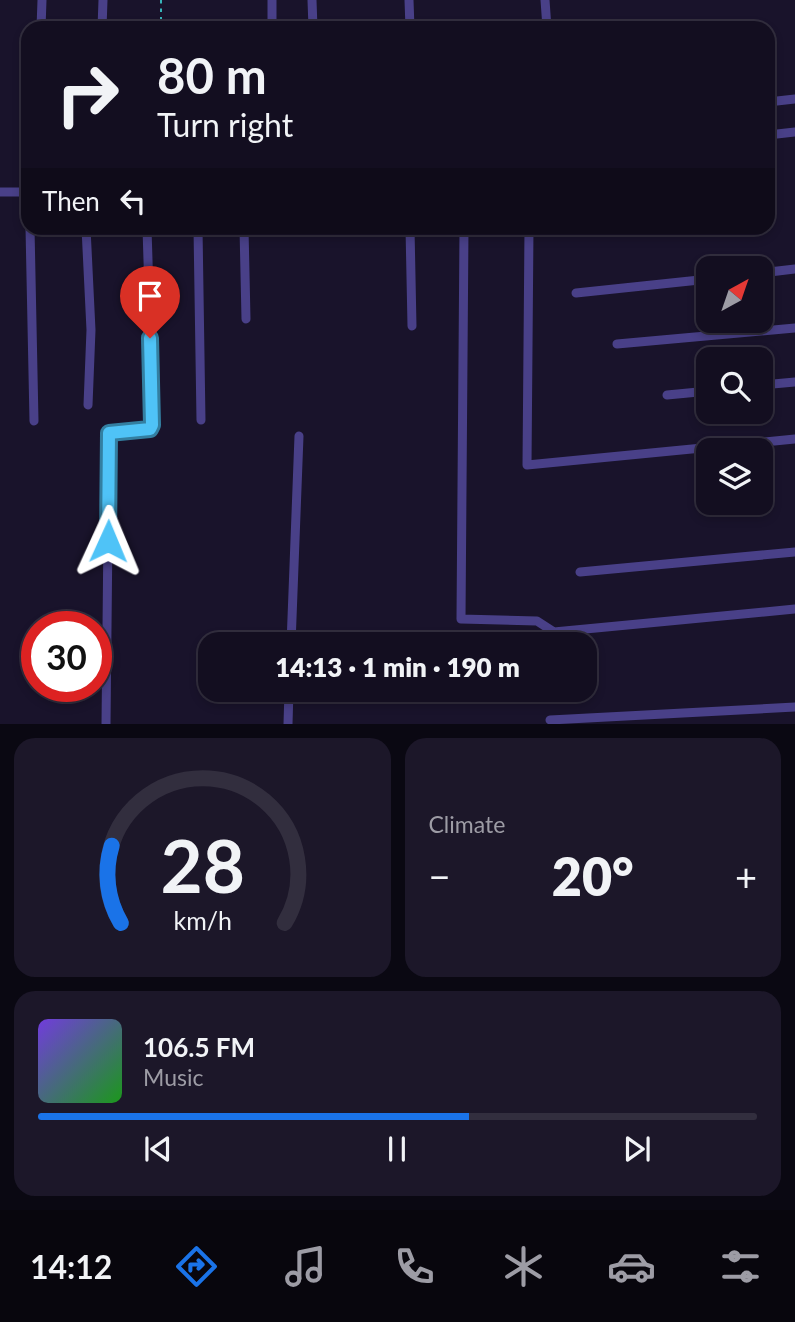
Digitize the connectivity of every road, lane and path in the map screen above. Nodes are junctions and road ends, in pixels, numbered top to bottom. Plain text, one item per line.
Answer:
1 (42, 0) edge
2 (103, 0) edge
3 (161, 0) edge
4 (272, 0) edge
5 (313, 0) edge
6 (409, 0) edge
7 (545, 0) edge
8 (41, 21) edge
9 (102, 21) edge
10 (161, 21) edge
11 (272, 21) edge
12 (313, 21) edge
13 (410, 21) edge
14 (546, 21) edge
15 (795, 99) edge
16 (775, 101) edge
17 (795, 132) edge
18 (775, 134) edge
19 (0, 192) edge
20 (21, 192) edge
21 (30, 235) edge
22 (86, 235) edge
23 (148, 235) edge
24 (198, 235) edge
25 (244, 235) edge
26 (410, 235) edge
27 (464, 235) edge
28 (529, 235) edge
29 (795, 269) edge
30 (774, 271) edge
31 (696, 280) edge
32 (576, 293) dead end
33 (246, 318) dead end
34 (412, 326) dead end
35 (795, 328) edge
36 (617, 344) dead end
37 (795, 382) edge
38 (773, 384) edge
39 (696, 392) edge
40 (667, 395) dead end
41 (88, 405) dead end
42 (201, 420) dead end
43 (34, 421) dead end
44 (299, 436) dead end
45 (795, 439) edge
46 (795, 552) edge
47 (580, 572) dead end
48 (795, 609) edge
49 (291, 632) edge
50 (289, 702) edge
51 (795, 707) edge
52 (550, 720) dead end
53 (106, 723) edge
54 (288, 723) edge

1 - 8 street
2 - 9 street
3 - 10 path
4 - 11 street
5 - 12 street
6 - 13 street
7 - 14 street
15 - 16 street
17 - 18 street
19 - 20 street
21 - 43 street
22 - 41 street
23 - 53 street
24 - 42 street
25 - 33 street
26 - 34 street
27 - 48 street
28 - 45 street
29 - 30 street
31 - 32 street
35 - 36 street
37 - 38 street
39 - 40 street
44 - 49 street
46 - 47 street
50 - 54 street
51 - 52 street

